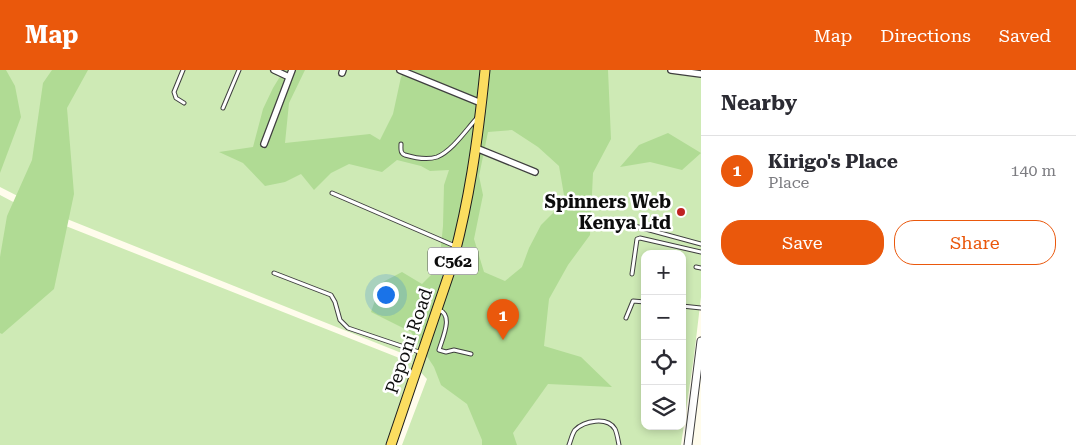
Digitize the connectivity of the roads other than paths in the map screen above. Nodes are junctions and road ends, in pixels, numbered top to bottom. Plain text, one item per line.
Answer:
1 (183, 70) edge
2 (238, 70) edge
3 (274, 70) edge
4 (292, 70) edge
5 (401, 70) edge
6 (485, 70) edge
7 (671, 70) edge
8 (701, 74) edge
9 (289, 76) junction
10 (184, 103) dead end
11 (482, 103) junction
12 (222, 108) dead end
13 (481, 114) junction
14 (264, 144) dead end
15 (401, 144) dead end
16 (476, 148) junction
17 (535, 172) dead end
18 (332, 193) dead end
19 (620, 222) dead end
20 (701, 244) edge
21 (457, 247) junction
22 (701, 252) edge
23 (696, 267) dead end
24 (701, 268) edge
25 (274, 273) dead end
26 (632, 274) dead end
27 (641, 302) edge
28 (686, 306) edge
29 (701, 308) edge
30 (437, 309) junction
31 (626, 318) dead end
32 (701, 341) edge
33 (422, 353) junction
34 (471, 354) dead end
35 (391, 445) edge
36 (569, 445) edge
37 (619, 445) edge
38 (688, 445) edge

1 - 10 lane
2 - 12 lane
3 - 9 street
4 - 9 street
5 - 11 street
6 - 11 main road, Peponi Road / C562
7 - 8 street
9 - 14 street
11 - 13 main road, Peponi Road / C562
13 - 15 lane
13 - 16 main road, Peponi Road / C562
16 - 17 street
16 - 21 main road, Peponi Road / C562
18 - 21 lane
19 - 20 lane
21 - 30 main road, Peponi Road / C562
22 - 26 lane
23 - 24 lane
25 - 33 lane
27 - 31 lane
28 - 29 lane
30 - 33 main road, Peponi Road / C562
30 - 34 lane
32 - 38 street
33 - 35 main road, Peponi Road / C562
36 - 37 lane

